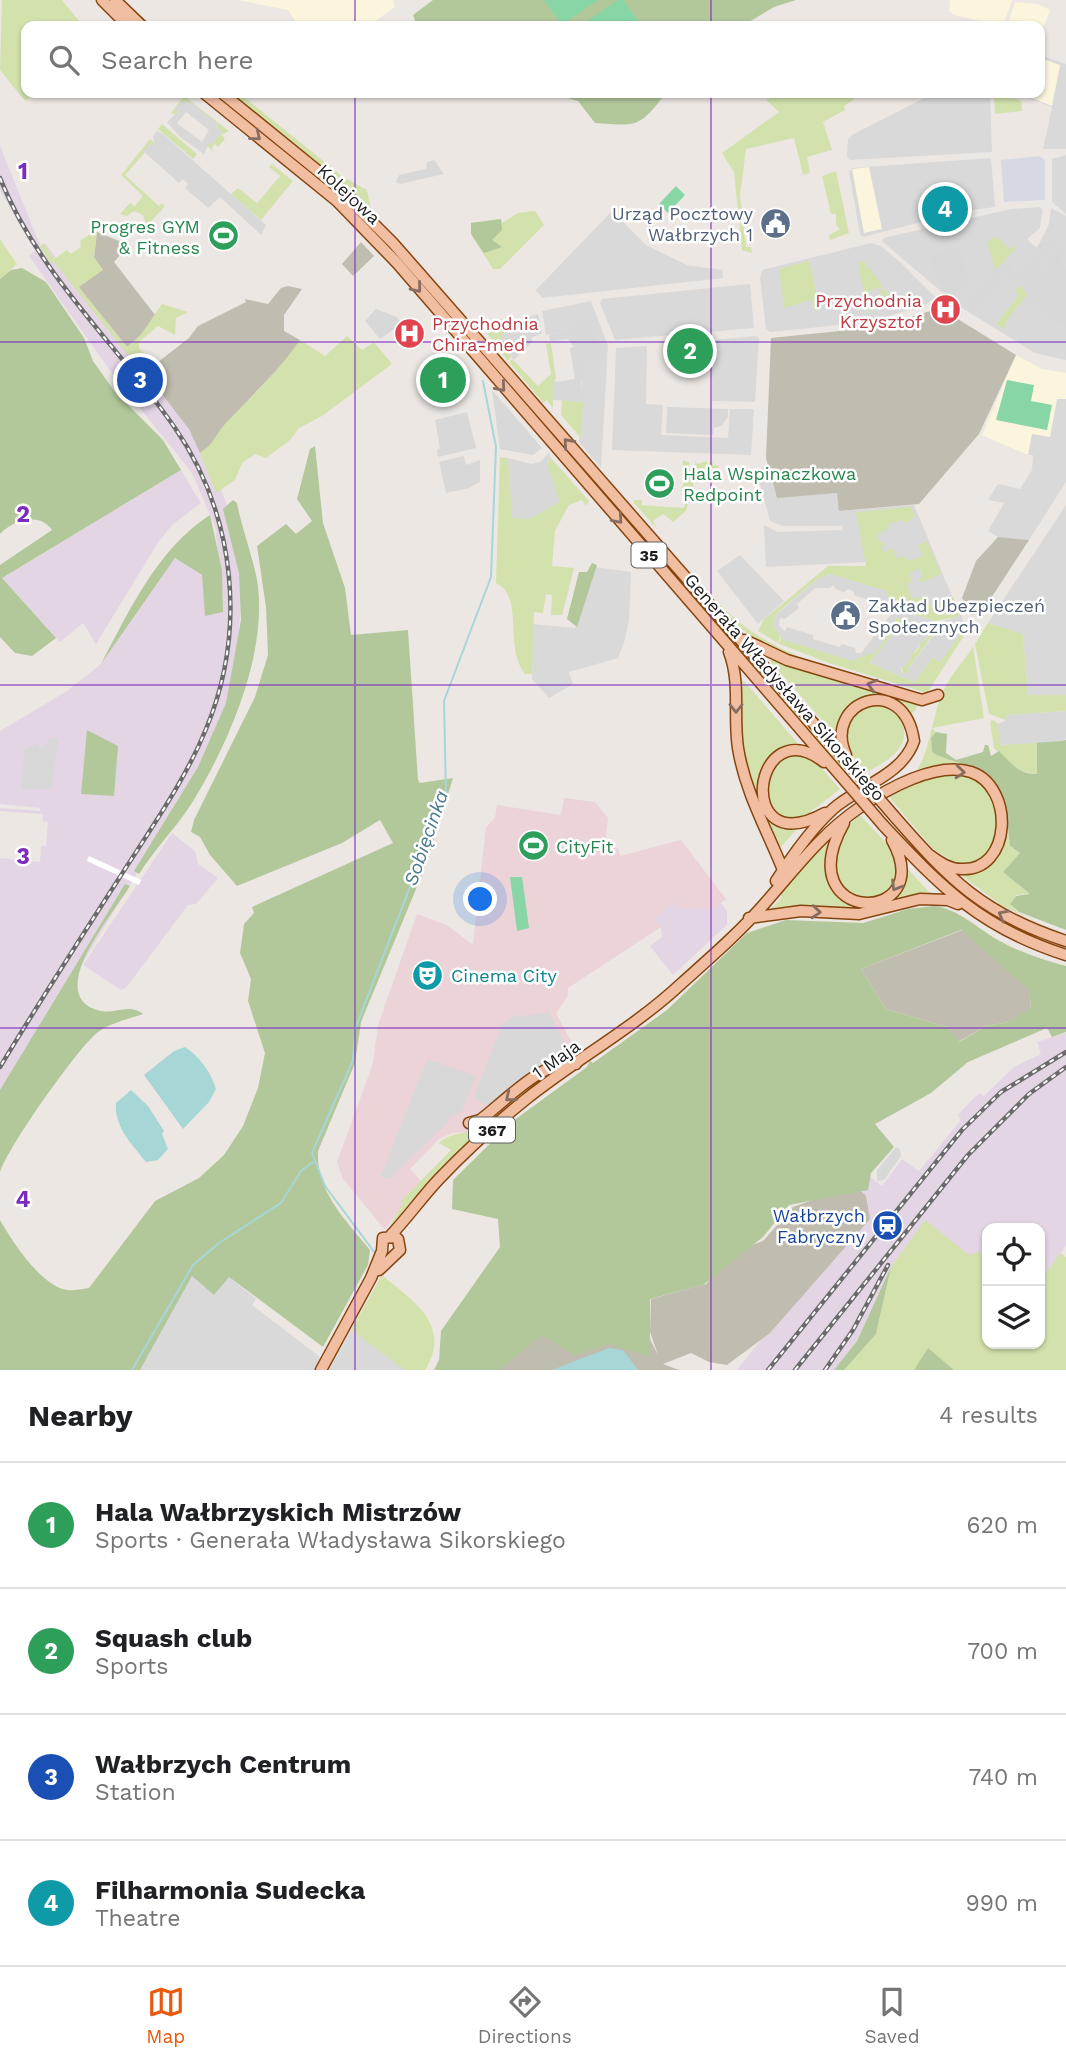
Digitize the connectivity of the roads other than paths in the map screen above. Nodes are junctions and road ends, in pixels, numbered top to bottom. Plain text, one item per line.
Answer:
1 (95, 0) edge
2 (102, 0) edge
3 (117, 5) edge
4 (125, 21) edge
5 (136, 21) edge
6 (210, 98) edge
7 (228, 98) edge
8 (467, 329) joint
9 (456, 335) joint
10 (742, 640) junction
11 (726, 642) junction
12 (734, 653) junction
13 (937, 695) dead end
14 (850, 765) junction
15 (839, 775) junction
16 (832, 810) junction
17 (847, 816) junction
18 (883, 825) junction
19 (928, 854) junction
20 (783, 870) junction
21 (972, 911) junction
22 (749, 918) junction
23 (1066, 941) edge
24 (1066, 956) edge
25 (576, 1064) junction
26 (469, 1123) dead end
27 (395, 1237) junction
28 (382, 1251) junction
29 (393, 1255) junction
30 (371, 1278) junction
31 (321, 1370) edge

1 - 3 main road
2 - 3 main road
3 - 4 main road
3 - 5 main road
6 -> 9 main road, Kolejowa / 35
7 - 8 main road, Kolejowa / 35
10 -> 8 main road, Generała Władysława Sikorskiego / 35
9 -> 11 main road, Generała Władysława Sikorskiego / 35
10 - 12 main road
13 -> 10 main road
10 - 14 main road, Generała Władysława Sikorskiego / 35
11 - 12 main road, Generała Władysława Sikorskiego / 35
11 -> 20 main road
12 - 15 main road, Generała Władysława Sikorskiego / 35
14 - 16 main road, 1 Maja / 367
14 - 19 main road, Generała Władysława Sikorskiego / 35, bridge
15 - 16 main road
15 - 18 main road, Generała Władysława Sikorskiego / 35, bridge
16 - 20 main road, 1 Maja / 367
18 -> 17 main road
17 -> 19 main road, 1 Maja / 367
17 - 22 main road, 1 Maja / 367
18 - 21 main road, Generała Władysława Sikorskiego / 35
23 -> 19 main road, Generała Władysława Sikorskiego / 35
20 - 22 main road, 1 Maja / 367
22 -> 21 main road
21 - 24 main road, Generała Władysława Sikorskiego / 35
22 - 25 main road, 1 Maja / 367
25 -> 26 main road
25 - 27 main road, 1 Maja / 367
27 - 28 main road, 367
27 - 29 main road, 367
28 - 29 main road
28 - 30 main road, 367
29 - 30 main road, 367
30 - 31 main road, 367

